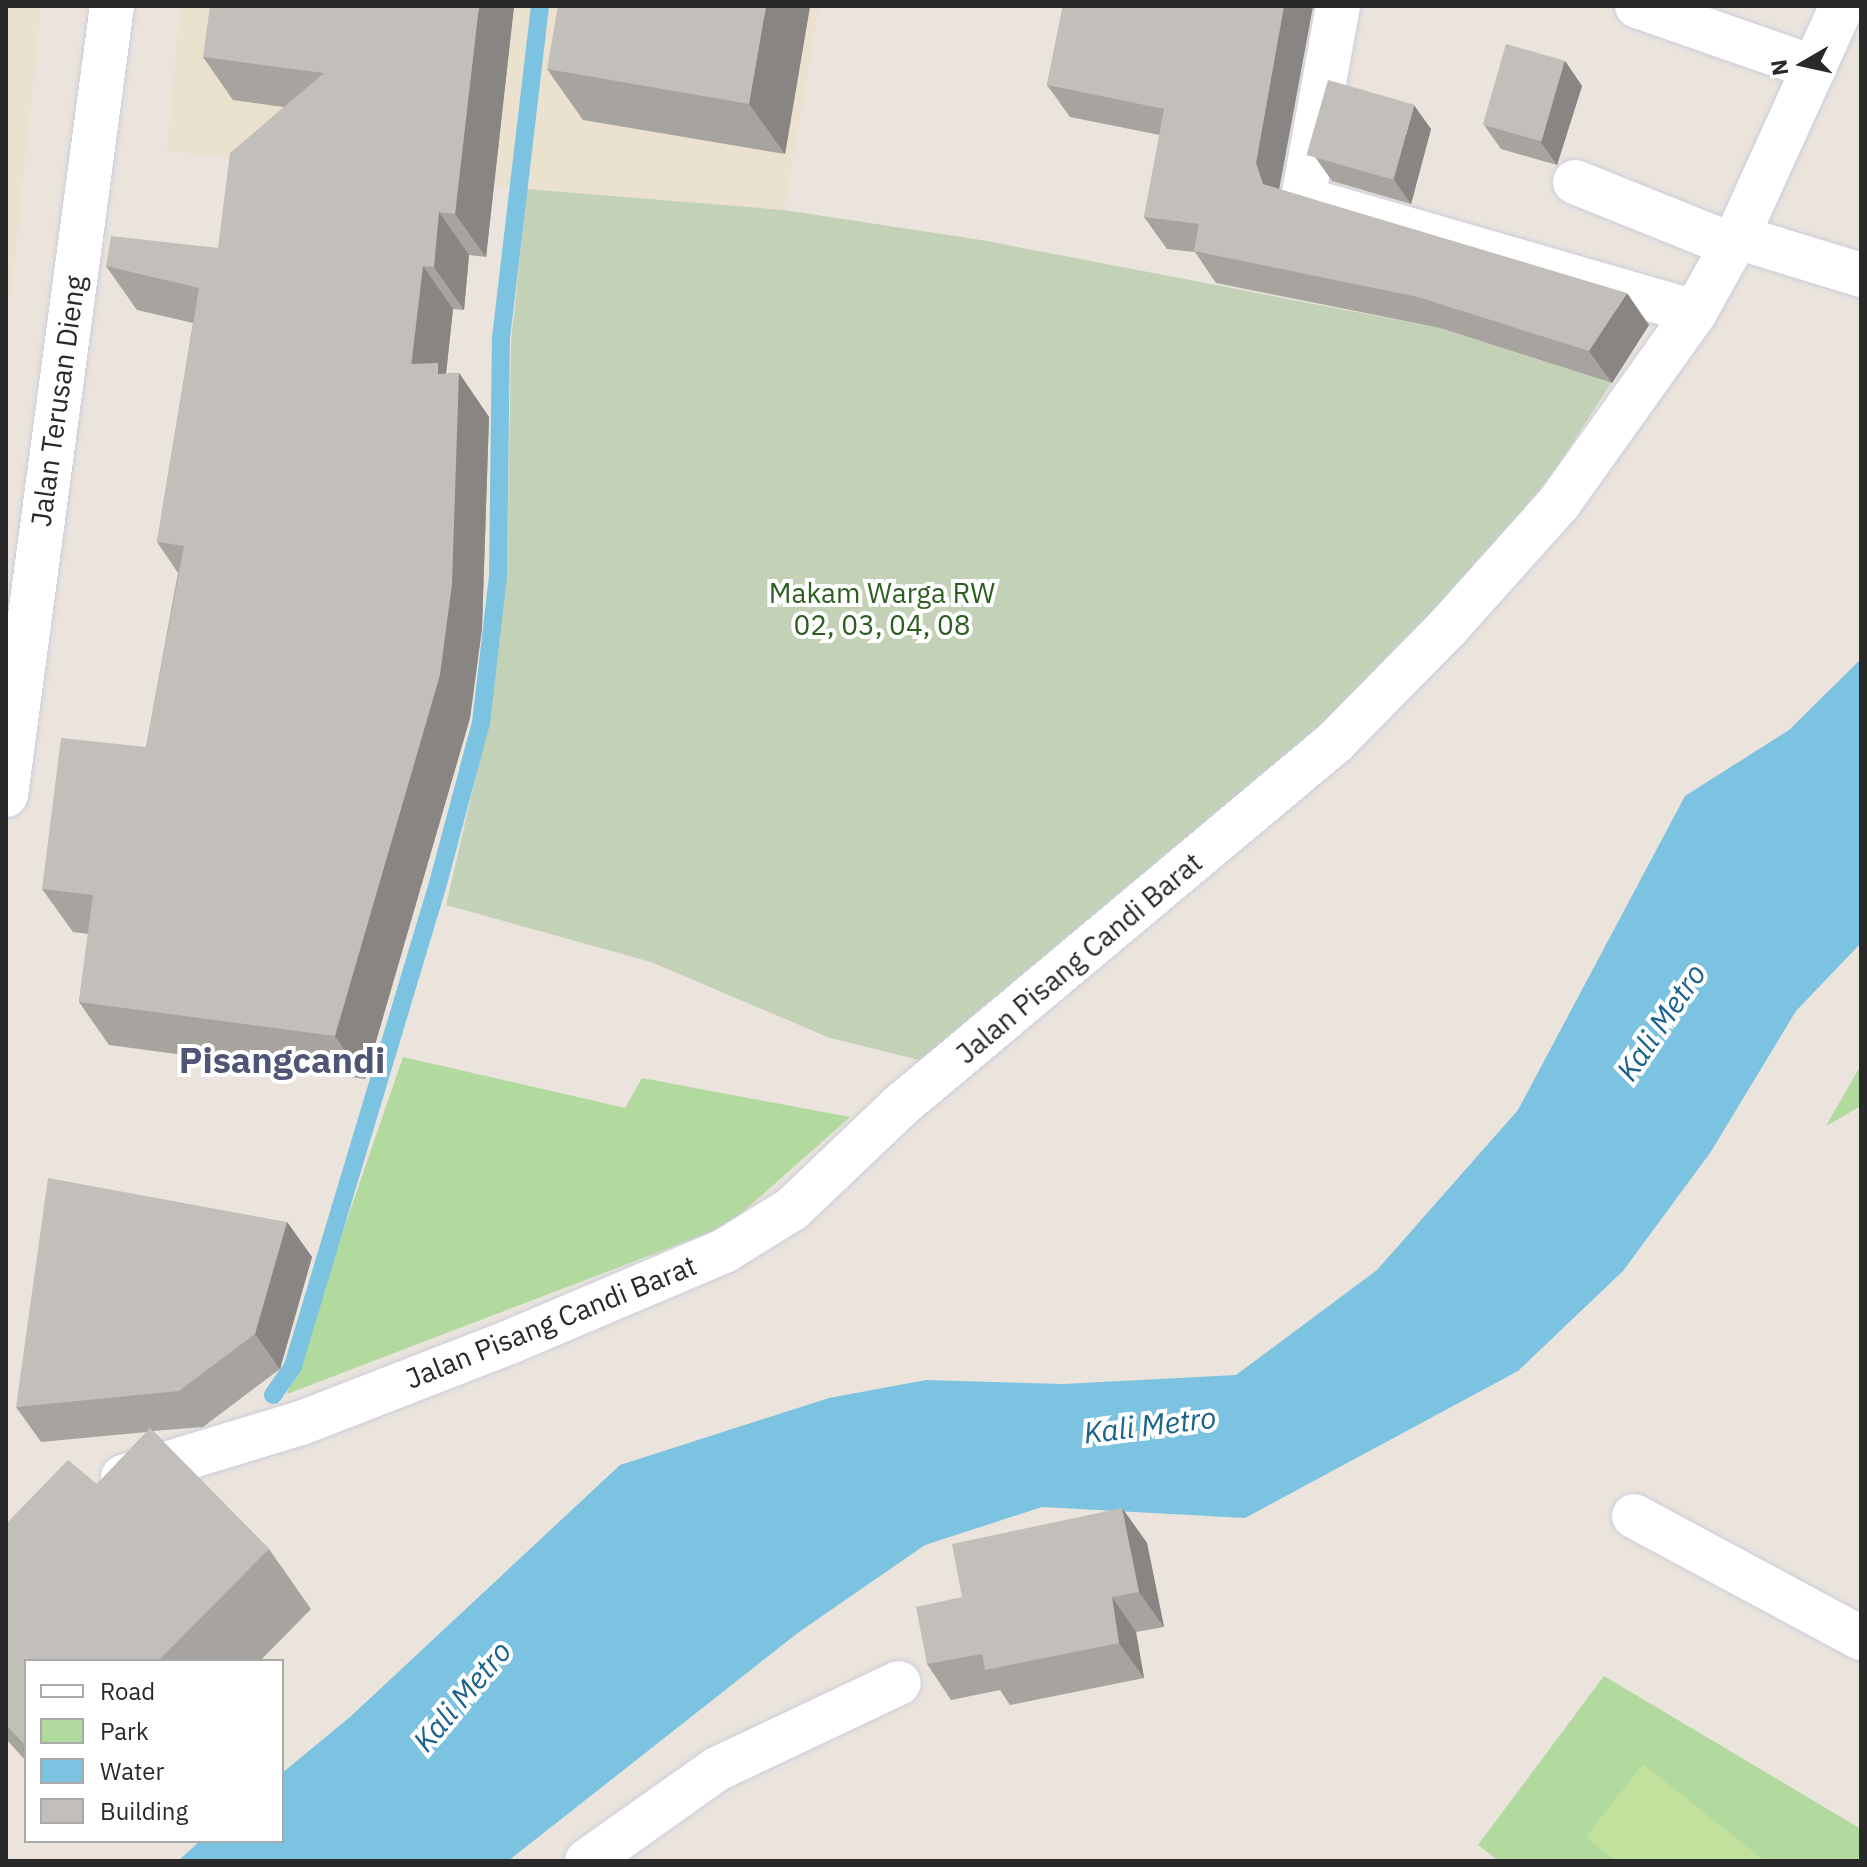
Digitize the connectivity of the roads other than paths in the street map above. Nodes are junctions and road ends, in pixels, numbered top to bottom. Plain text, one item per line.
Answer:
1 (112, 6) edge
2 (1338, 6) edge
3 (1637, 6) edge
4 (1846, 21) edge
5 (1815, 68) junction
6 (1575, 182) dead end
7 (1735, 241) junction
8 (1861, 275) edge
9 (1695, 312) junction
10 (13, 679) edge
11 (6, 795) edge
12 (87, 1492) edge
13 (1634, 1516) dead end
14 (1861, 1638) edge
15 (899, 1683) dead end
16 (587, 1861) edge

1 - 10 street, Jalan Terusan Dieng
2 - 9 street
3 - 5 street
4 - 5 street, Jalan Pisang Candi Barat
5 - 7 street, Jalan Pisang Candi Barat
6 - 7 street
7 - 8 street
7 - 9 street, Jalan Pisang Candi Barat
9 - 12 street, Jalan Pisang Candi Barat
10 - 11 street, Jalan Terusan Dieng
13 - 14 street
15 - 16 street

